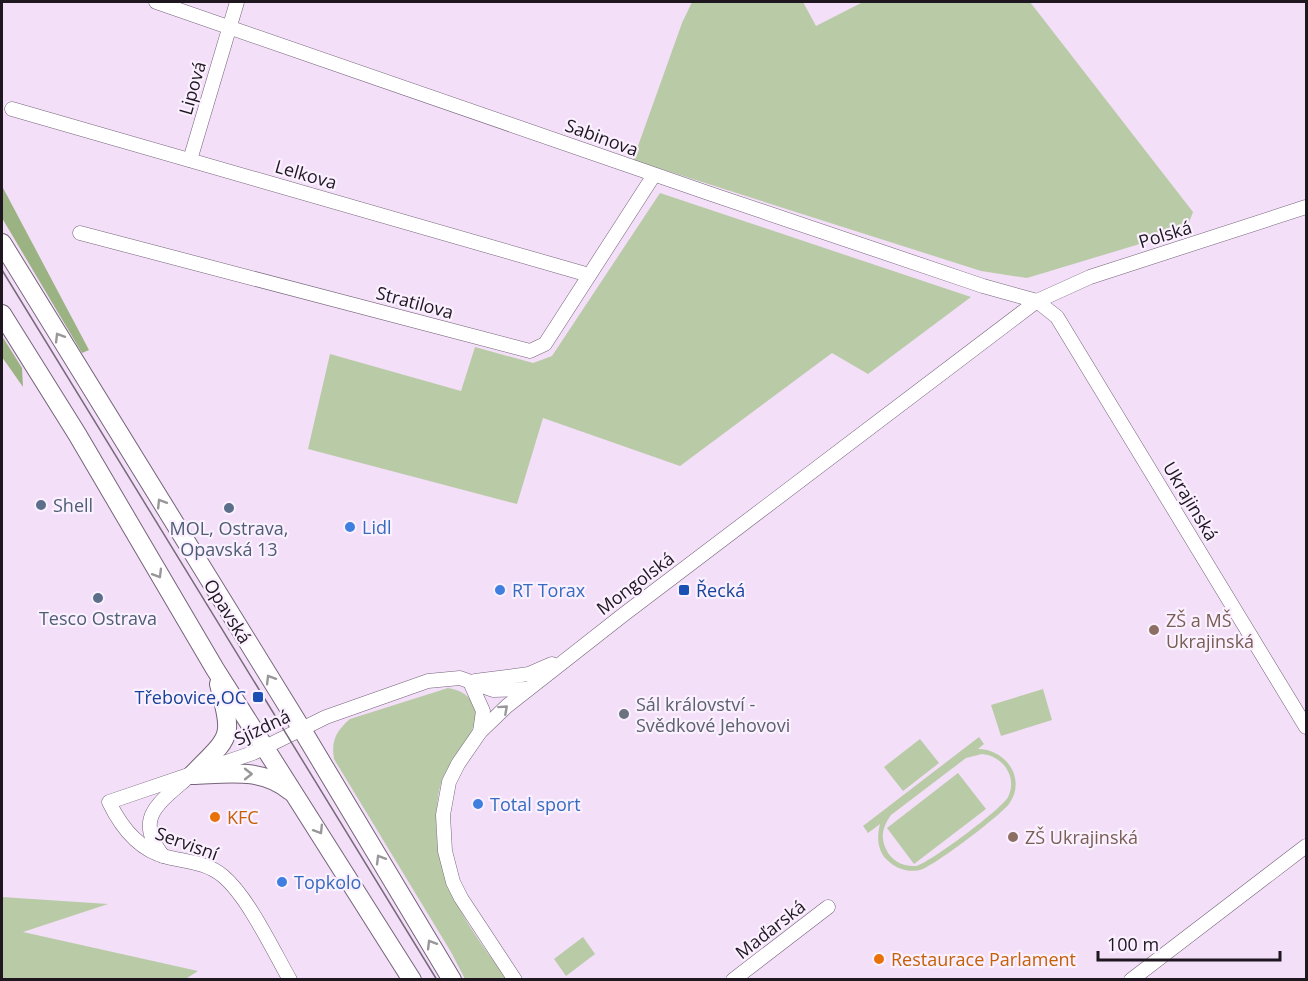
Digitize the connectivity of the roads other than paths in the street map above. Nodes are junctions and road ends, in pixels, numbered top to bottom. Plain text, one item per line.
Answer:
1 (156, 2) edge
2 (237, 2) edge
3 (229, 27) junction
4 (12, 109) dead end
5 (190, 160) junction
6 (654, 175) junction
7 (1306, 207) edge
8 (80, 233) dead end
9 (2, 243) edge
10 (589, 275) junction
11 (1037, 301) junction
12 (2, 314) edge
13 (575, 653) junction
14 (215, 669) junction
15 (470, 682) junction
16 (530, 688) junction
17 (1306, 727) edge
18 (301, 728) junction
19 (480, 732) junction
20 (264, 746) junction
21 (192, 775) junction
22 (298, 797) junction
23 (109, 802) joint
24 (1306, 846) edge
25 (163, 856) junction
26 (828, 907) dead end
27 (290, 980) edge
28 (412, 980) edge
29 (452, 980) edge
30 (515, 980) edge
31 (734, 980) edge
32 (1131, 980) edge

1 - 3 street, Sabinova
2 - 3 street, Lipová
3 - 5 street, Lipová
3 - 6 street, Sabinova
4 - 5 street, Lelkova
5 - 10 street, Lelkova
6 - 10 street, Stratilova
6 - 11 street, Sabinova
7 - 11 street, Polská
8 - 10 street, Stratilova
18 -> 9 main road, Opavská
11 - 13 street, Mongolská
11 - 17 street, Ukrajinská
12 -> 14 main road
13 - 15 street
13 - 16 street, Mongolská
14 - 20 main road
14 - 21 main road
15 - 16 street
15 - 18 street, Sjízdná
15 - 19 street
19 -> 16 street, Mongolská
18 - 20 street, Sjízdná
29 -> 18 main road, Opavská
19 - 30 street, Mongolská
20 - 21 street, Sjízdná
20 - 22 main road
21 -> 22 main road
21 - 23 street, Sjízdná
21 - 25 street
22 -> 28 main road
23 - 25 street, Servisní
24 - 32 street
25 - 27 street, Servisní
26 - 31 street, Maďarská

